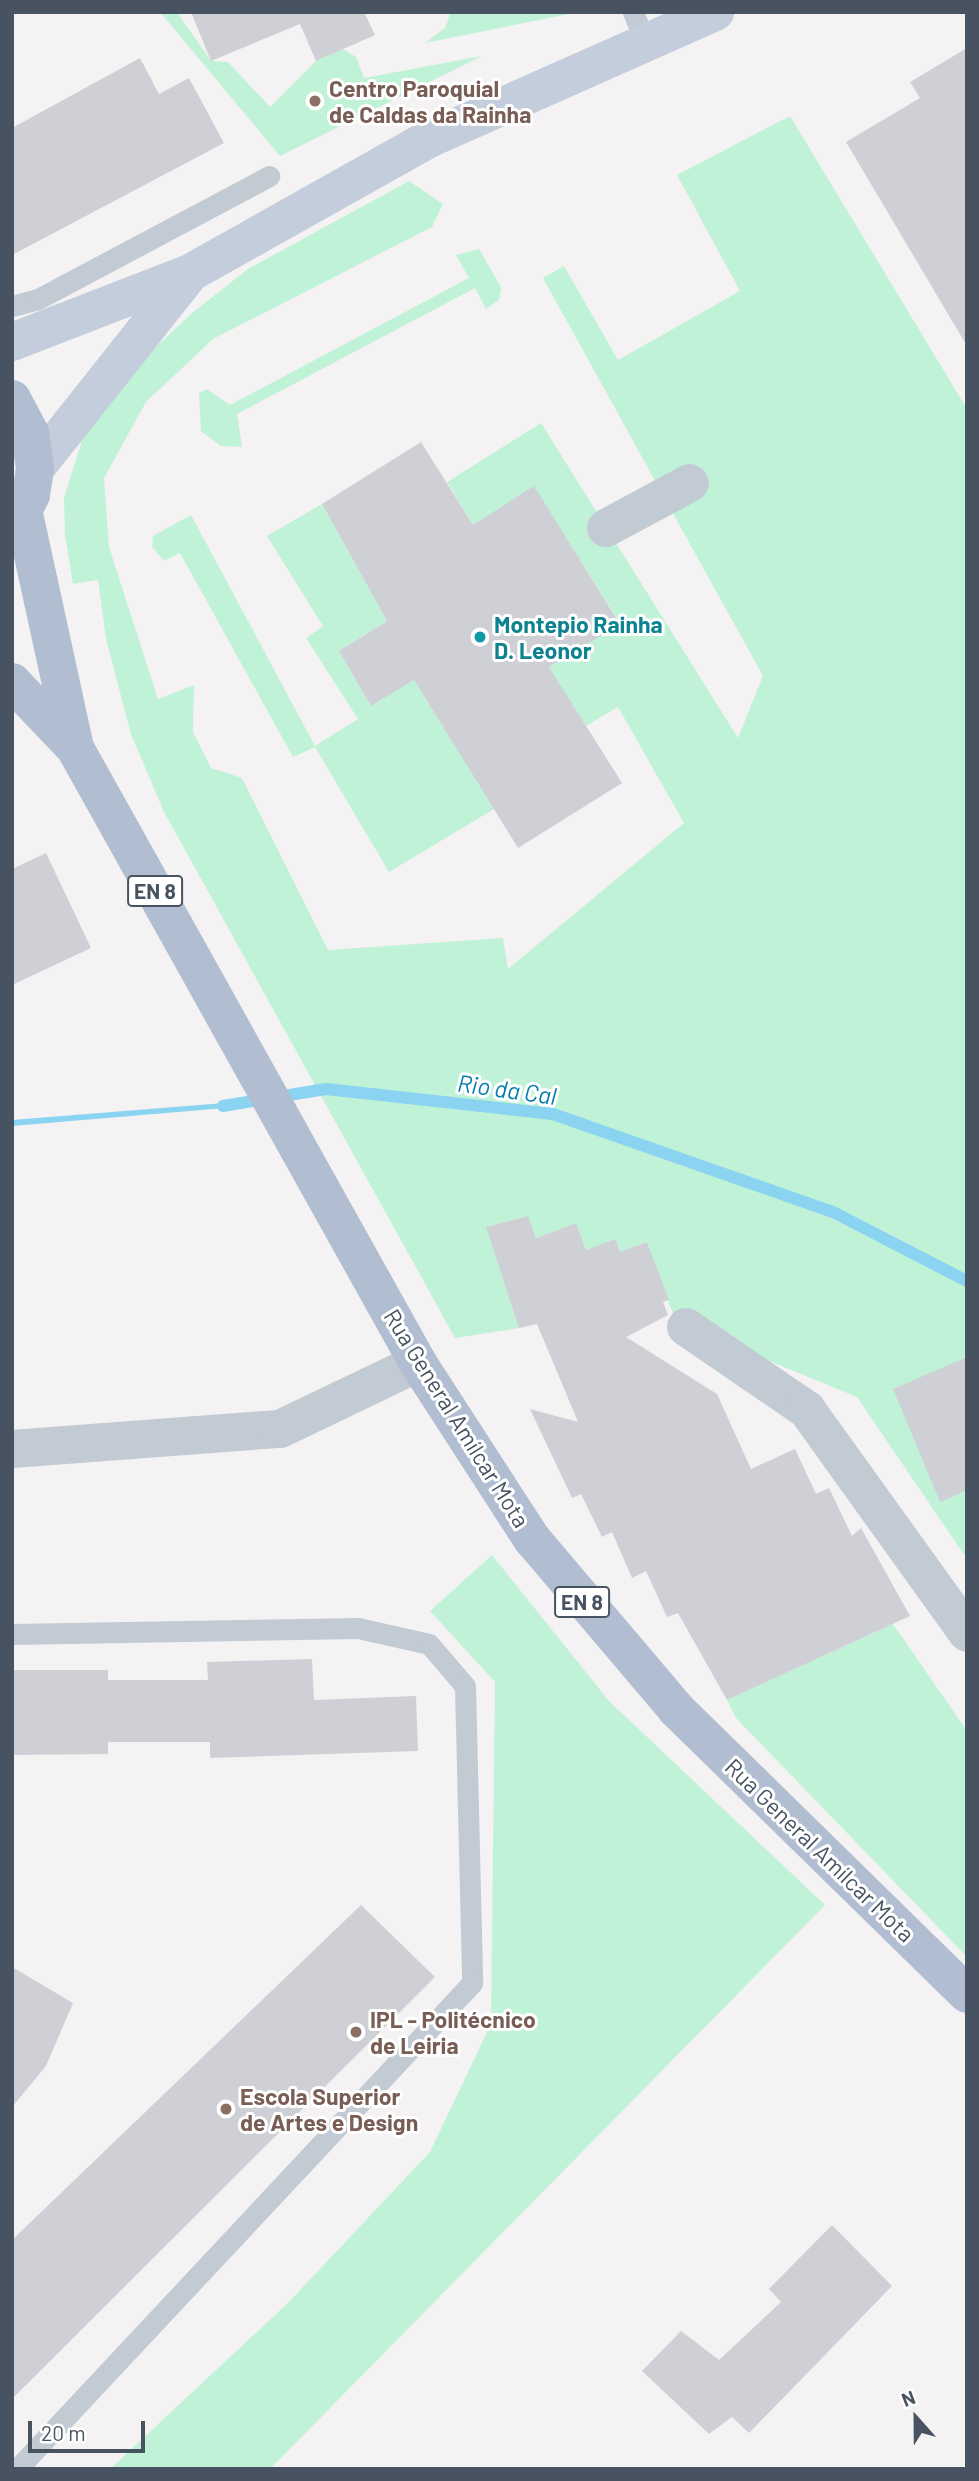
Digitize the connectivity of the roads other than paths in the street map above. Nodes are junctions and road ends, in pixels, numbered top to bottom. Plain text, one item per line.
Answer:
1 (715, 12) edge
2 (638, 26) edge
3 (269, 176) dead end
4 (190, 273) junction
5 (12, 306) edge
6 (12, 342) edge
7 (12, 399) edge
8 (35, 469) junction
9 (690, 483) dead end
10 (18, 522) edge
11 (606, 528) dead end
12 (12, 682) edge
13 (75, 748) junction
14 (686, 1327) dead end
15 (418, 1363) junction
16 (12, 1449) edge
17 (967, 1633) edge
18 (12, 1634) edge
19 (967, 1994) edge
20 (17, 2469) edge

1 - 2 main road
2 - 4 main road
3 - 5 lane
4 - 6 main road
4 - 8 main road
7 - 8 main road
8 - 10 main road
9 - 11 street
10 - 13 main road
12 - 13 main road
13 - 15 main road, Rua General Amílcar Mota / EN 8
14 - 17 street
15 - 16 street
15 - 19 main road, Rua General Amílcar Mota / EN 8
18 - 20 lane

